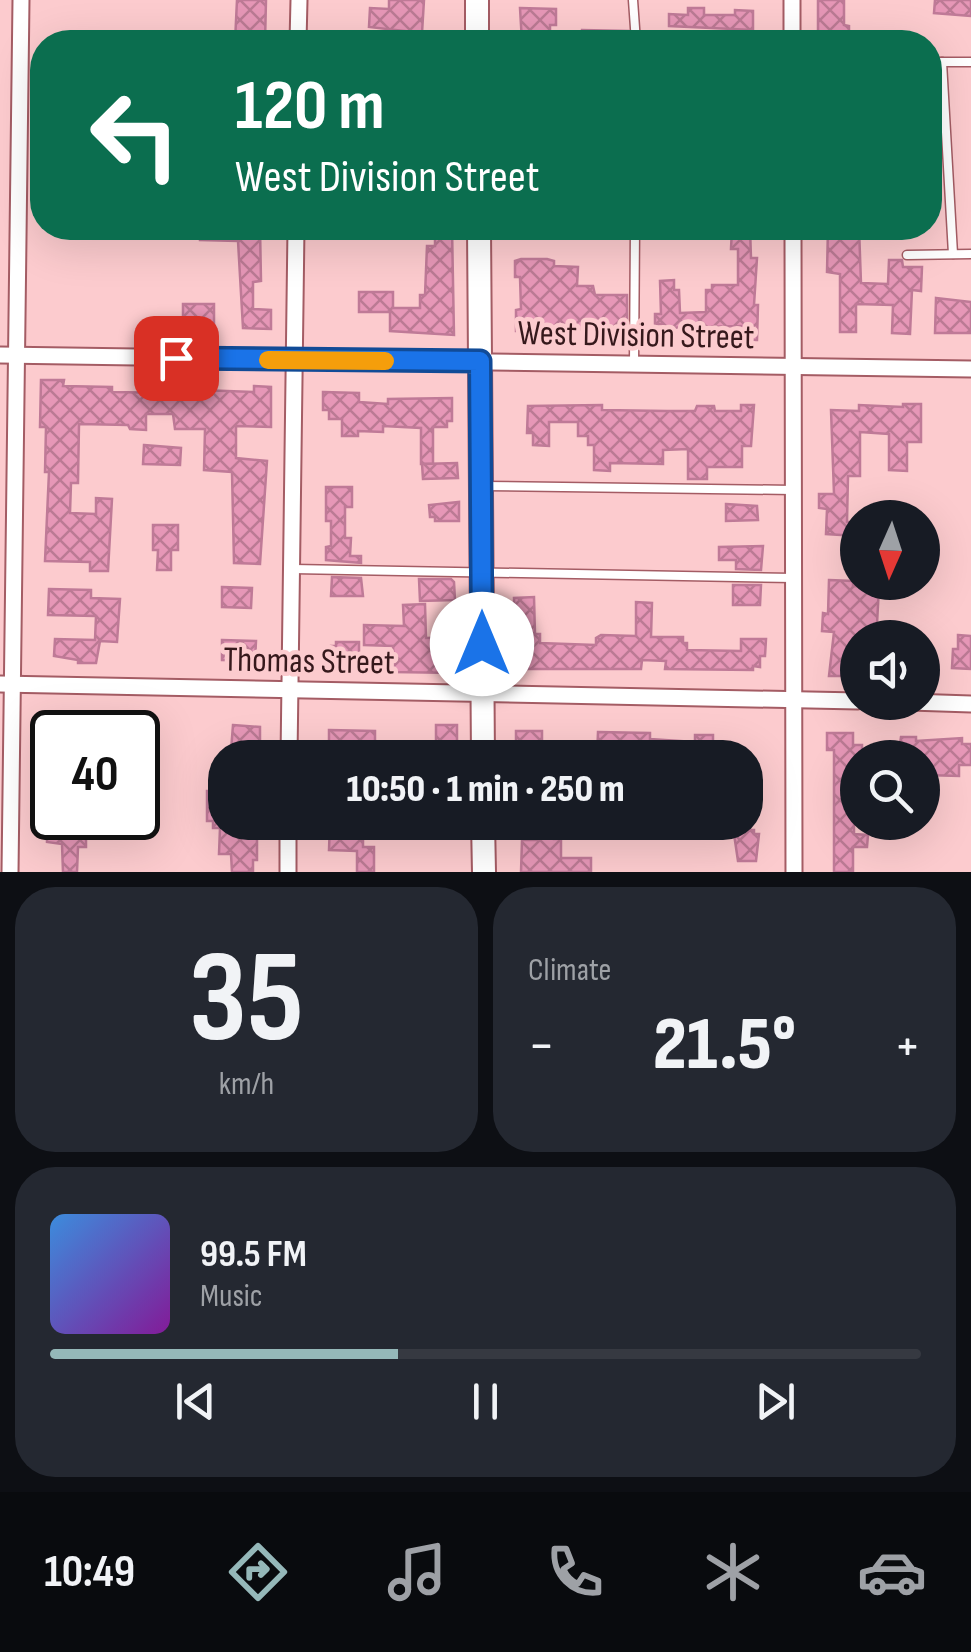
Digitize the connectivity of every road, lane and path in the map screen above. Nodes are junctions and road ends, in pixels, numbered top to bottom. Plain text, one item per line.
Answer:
1 (20, 0) edge
2 (298, 0) edge
3 (476, 0) edge
4 (634, 0) edge
5 (792, 0) edge
6 (298, 30) edge
7 (477, 30) edge
8 (635, 30) edge
9 (792, 30) edge
10 (942, 62) joint
11 (971, 62) edge
12 (296, 240) edge
13 (478, 240) edge
14 (635, 240) edge
15 (792, 240) edge
16 (953, 254) junction
17 (971, 254) edge
18 (907, 255) dead end
19 (9, 356) edge
20 (295, 360) junction
21 (480, 361) junction
22 (634, 364) junction
23 (793, 366) junction
24 (971, 369) edge
25 (481, 486) junction
26 (793, 490) junction
27 (292, 570) junction
28 (482, 572) junction
29 (794, 578) junction
30 (7, 622) edge
31 (6, 685) edge
32 (290, 689) junction
33 (482, 694) junction
34 (794, 700) junction
35 (840, 701) edge
36 (940, 703) edge
37 (971, 704) edge
38 (290, 740) edge
39 (483, 740) edge
40 (288, 840) edge
41 (484, 840) edge
42 (10, 872) edge
43 (288, 872) edge
44 (484, 872) edge
45 (794, 872) edge

1 - 19 street
2 - 6 street
3 - 7 street
4 - 8 lane
5 - 9 street
10 - 11 lane
10 - 16 lane
12 - 20 street
13 - 21 street
14 - 22 lane
15 - 23 street
16 - 17 lane
16 - 18 lane
19 - 20 street, West Division Street
19 - 30 street
20 - 21 street, West Division Street
20 - 27 street
21 - 22 street, West Division Street
21 - 25 street
22 - 23 street, West Division Street
23 - 24 street, West Division Street
23 - 26 street
25 - 26 lane
25 - 28 street
26 - 29 street
27 - 28 lane
27 - 32 street
28 - 29 lane
28 - 33 street
29 - 34 street
30 - 31 street
31 - 32 street, Thomas Street
31 - 42 street
32 - 33 street, Thomas Street
32 - 38 street
33 - 34 street, Thomas Street
33 - 39 street
34 - 35 street, Thomas Street
34 - 45 street
36 - 37 street
40 - 43 street
41 - 44 street

